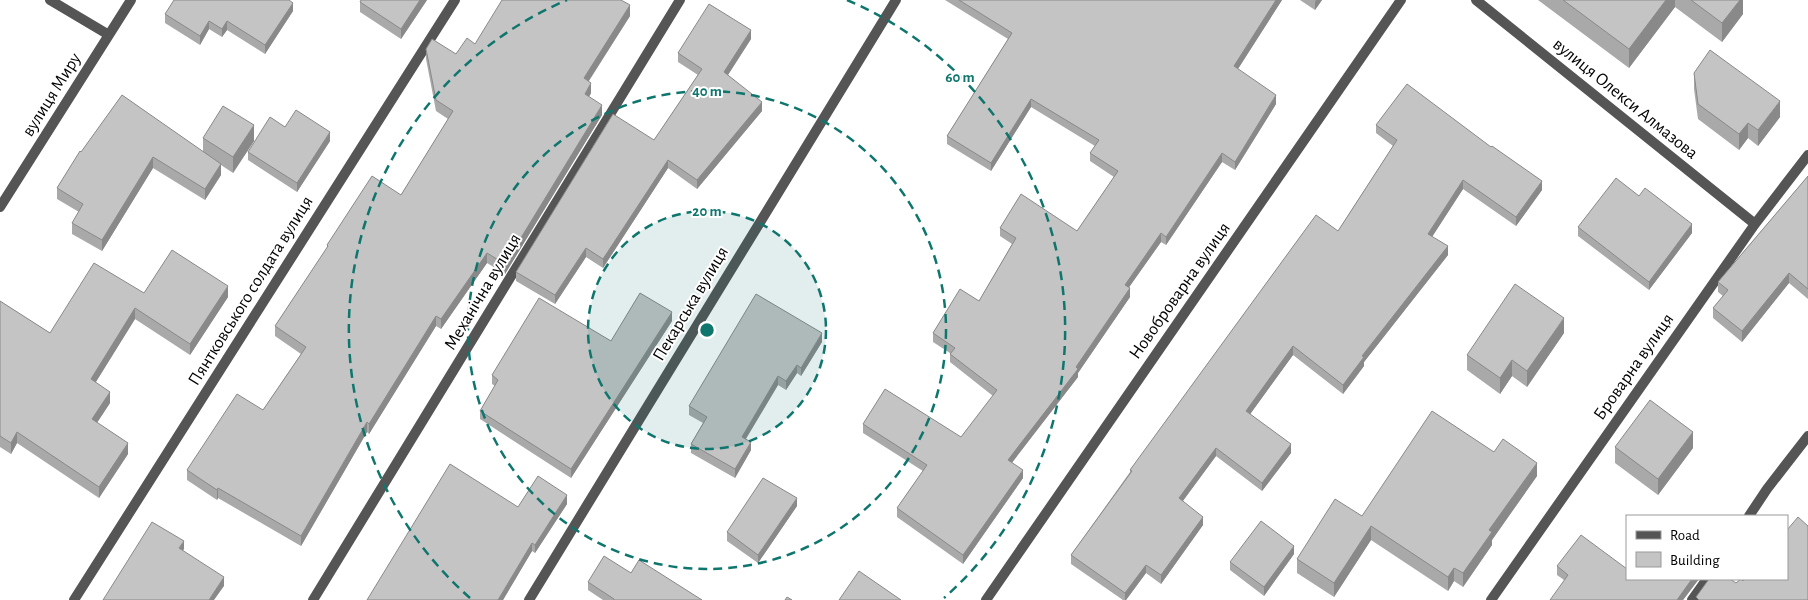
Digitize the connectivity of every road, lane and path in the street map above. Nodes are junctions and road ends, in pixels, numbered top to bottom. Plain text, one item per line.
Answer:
1 (50, 0) edge
2 (131, 0) edge
3 (455, 0) edge
4 (680, 0) edge
5 (896, 0) edge
6 (1401, 0) edge
7 (1476, 0) edge
8 (108, 35) junction
9 (1808, 155) edge
10 (0, 207) edge
11 (1755, 224) junction
12 (1808, 436) edge
13 (1750, 515) edge
14 (1706, 580) edge
15 (74, 600) edge
16 (313, 600) edge
17 (529, 600) edge
18 (986, 600) edge
19 (1491, 600) edge
20 (1692, 600) edge

1 - 8 street
2 - 8 street, вулиця Миру
3 - 15 street, Пянтковського солдата вулиця
4 - 16 street, Механічна вулиця
5 - 17 street, Пекарська вулиця
6 - 18 street, Новоброварна вулиця
7 - 11 street, вулиця Олекси Алмазова
8 - 10 street, вулиця Миру
9 - 11 street, Броварна вулиця
11 - 19 street, Броварна вулиця
12 - 13 street
14 - 20 street

